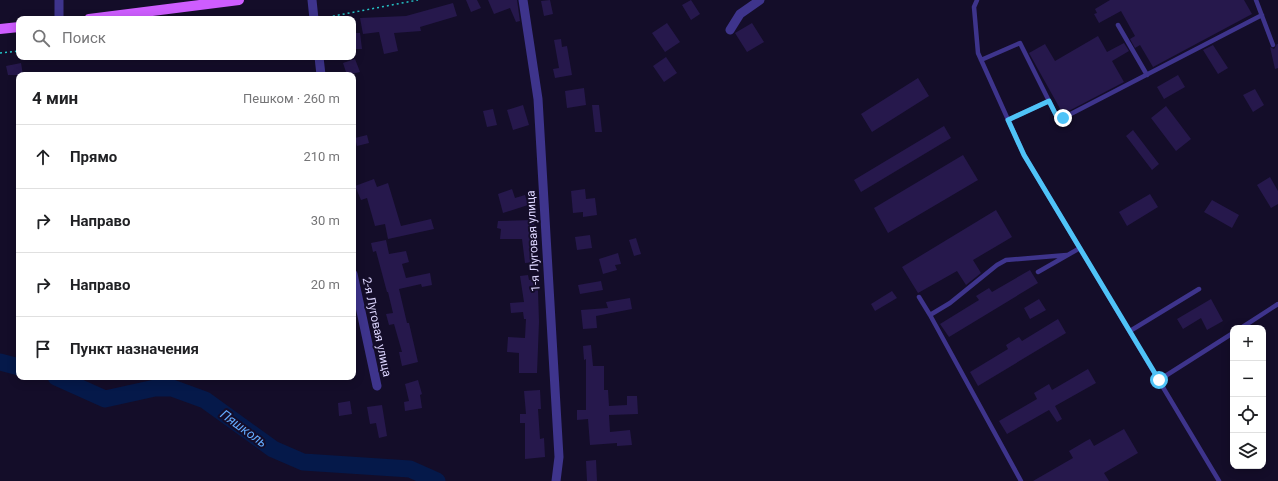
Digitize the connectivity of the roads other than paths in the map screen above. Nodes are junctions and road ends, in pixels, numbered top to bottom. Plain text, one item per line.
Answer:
1 (59, 0) edge
2 (239, 0) edge
3 (312, 0) edge
4 (522, 0) edge
5 (760, 0) edge
6 (978, 0) edge
7 (1256, 0) edge
8 (1262, 15) junction
9 (59, 16) edge
10 (112, 16) edge
11 (314, 16) edge
12 (1118, 25) dead end
13 (16, 27) edge
14 (0, 29) edge
15 (730, 30) dead end
16 (1273, 45) dead end
17 (319, 60) edge
18 (981, 60) junction
19 (321, 72) edge
20 (1147, 75) junction
21 (1049, 101) junction
22 (1008, 120) junction
23 (1080, 248) junction
24 (1067, 255) junction
25 (1038, 272) dead end
26 (356, 288) edge
27 (1199, 289) dead end
28 (919, 297) dead end
29 (1278, 304) edge
30 (930, 315) junction
31 (1246, 325) edge
32 (1130, 331) junction
33 (1230, 335) edge
34 (1159, 380) junction
35 (377, 386) dead end
36 (556, 481) edge
37 (1021, 481) edge
38 (1219, 481) edge

1 - 9 street
2 - 10 main road
3 - 11 street
4 - 36 street, 1-я Луговая улица
5 - 15 street
6 - 18 lane
7 - 8 lane
8 - 16 lane
8 - 20 lane
12 - 20 lane
13 - 14 main road
17 - 19 street
18 - 21 lane
18 - 22 lane
20 - 21 lane
21 - 22 lane
22 - 23 lane
23 - 24 lane
23 - 32 lane
24 - 25 lane
24 - 30 lane
26 - 35 street, 2-я Луговая улица
27 - 32 lane
28 - 30 lane
29 - 31 lane
30 - 37 lane
32 - 34 lane
33 - 34 lane
34 - 38 lane

